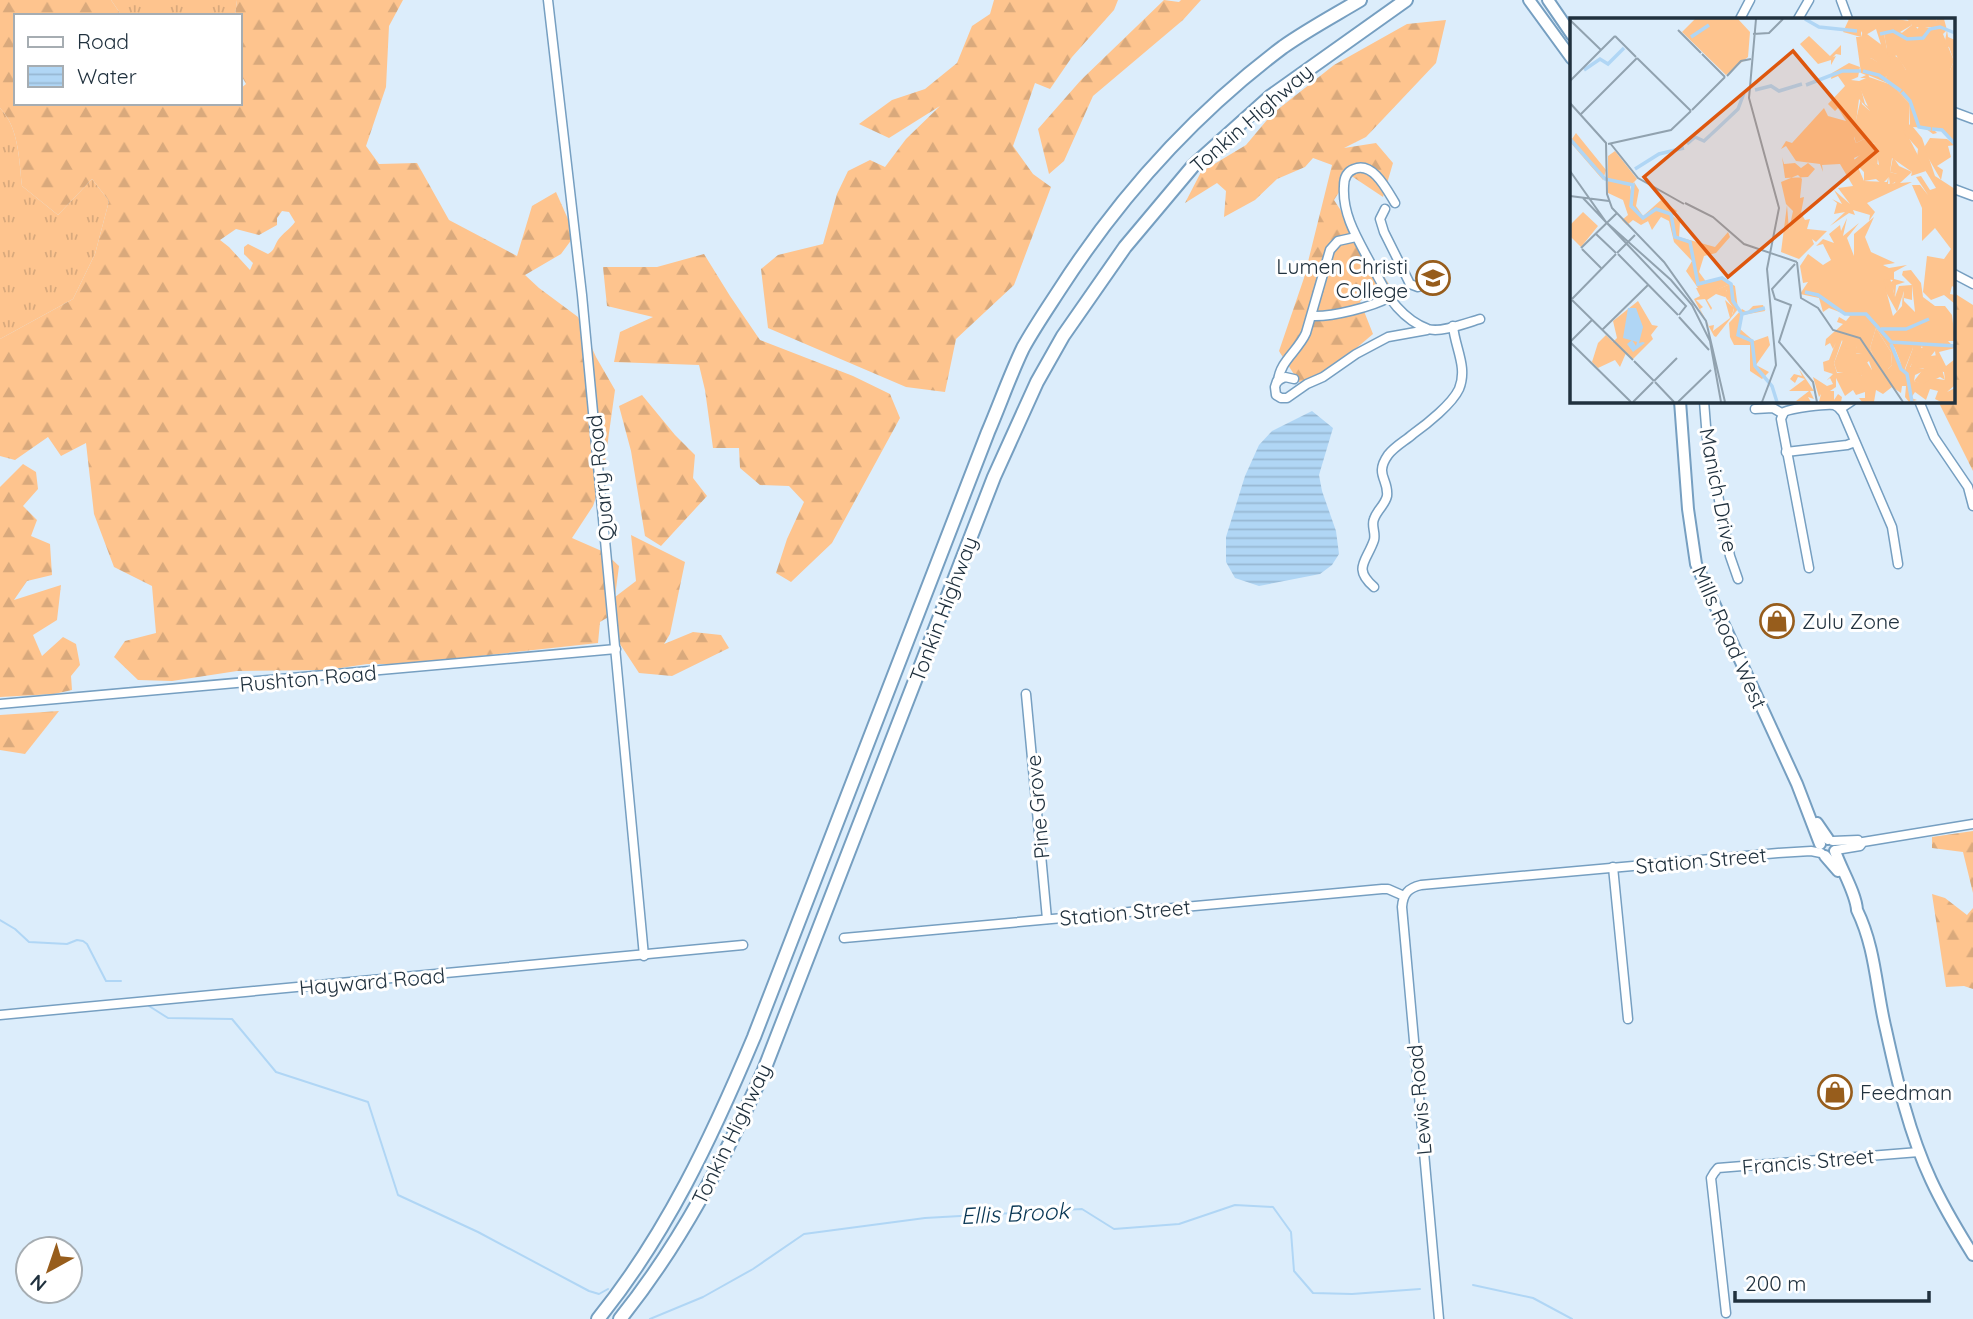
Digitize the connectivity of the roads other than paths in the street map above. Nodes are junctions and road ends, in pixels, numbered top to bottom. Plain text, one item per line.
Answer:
1 (548, 0) edge
2 (1360, 0) edge
3 (1406, 0) edge
4 (1529, 0) edge
5 (1548, 0) edge
6 (1750, 0) edge
7 (1809, 0) edge
8 (1841, 0) edge
9 (1741, 18) edge
10 (1799, 18) edge
11 (1848, 18) edge
12 (1570, 32) edge
13 (1570, 56) edge
14 (1955, 112) edge
15 (1973, 119) edge
16 (1955, 189) edge
17 (1973, 196) edge
18 (1395, 203) dead end
19 (1385, 209) dead end
20 (1356, 237) junction
21 (1955, 275) edge
22 (1973, 284) edge
23 (1423, 285) dead end
24 (1390, 297) junction
25 (1312, 316) junction
26 (1480, 319) dead end
27 (1453, 326) junction
28 (1430, 329) junction
29 (1294, 379) dead end
30 (1278, 381) junction
31 (1680, 402) edge
32 (1704, 402) edge
33 (1850, 402) edge
34 (1919, 402) edge
35 (1808, 404) edge
36 (1755, 409) dead end
37 (1840, 409) junction
38 (1783, 414) junction
39 (1855, 442) junction
40 (1786, 452) junction
41 (1973, 506) edge
42 (1898, 564) dead end
43 (1809, 568) dead end
44 (1738, 579) dead end
45 (1374, 587) dead end
46 (616, 649) junction
47 (1026, 694) dead end
48 (0, 704) edge
49 (1973, 824) edge
50 (1827, 848) junction
51 (1613, 867) junction
52 (1404, 896) junction
53 (1047, 919) junction
54 (844, 938) dead end
55 (743, 945) dead end
56 (644, 956) junction
57 (0, 1015) edge
58 (1628, 1019) dead end
59 (1919, 1152) junction
60 (1973, 1255) edge
61 (1726, 1313) dead end
62 (598, 1319) edge
63 (620, 1319) edge
64 (1439, 1319) edge

1 - 46 street, Quarry Road
2 - 62 highway, Tonkin Highway
3 - 63 highway, Tonkin Highway
4 - 13 main road
5 - 12 main road
6 - 9 street
7 - 10 street
8 - 11 street
14 - 15 street
16 - 17 street
18 - 20 street
19 - 23 street
20 - 24 street
20 - 25 street
21 - 22 street
24 - 25 street
24 - 28 street
25 - 30 street
26 - 27 street
27 - 28 street
27 - 45 street
28 - 30 street
29 - 30 street
31 - 50 main road, Mills Road West
32 - 44 street, Manich Drive
33 - 37 street
34 - 41 street
35 - 37 street
35 - 38 street
36 - 38 street
37 - 39 street
38 - 40 street
39 - 40 street
39 - 42 street
40 - 43 street
46 - 48 street, Rushton Road
46 - 56 street, Quarry Road
47 - 53 street, Pine Grove
49 - 50 street, Station Street
50 - 51 street, Station Street
50 - 59 main road, Mills Road West
51 - 52 street, Station Street
51 - 58 street
52 - 53 street, Station Street
52 - 64 street, Lewis Road
53 - 54 street, Station Street
55 - 56 street, Hayward Road
56 - 57 street, Hayward Road
59 - 60 main road, Mills Road West
59 - 61 street, Francis Street

